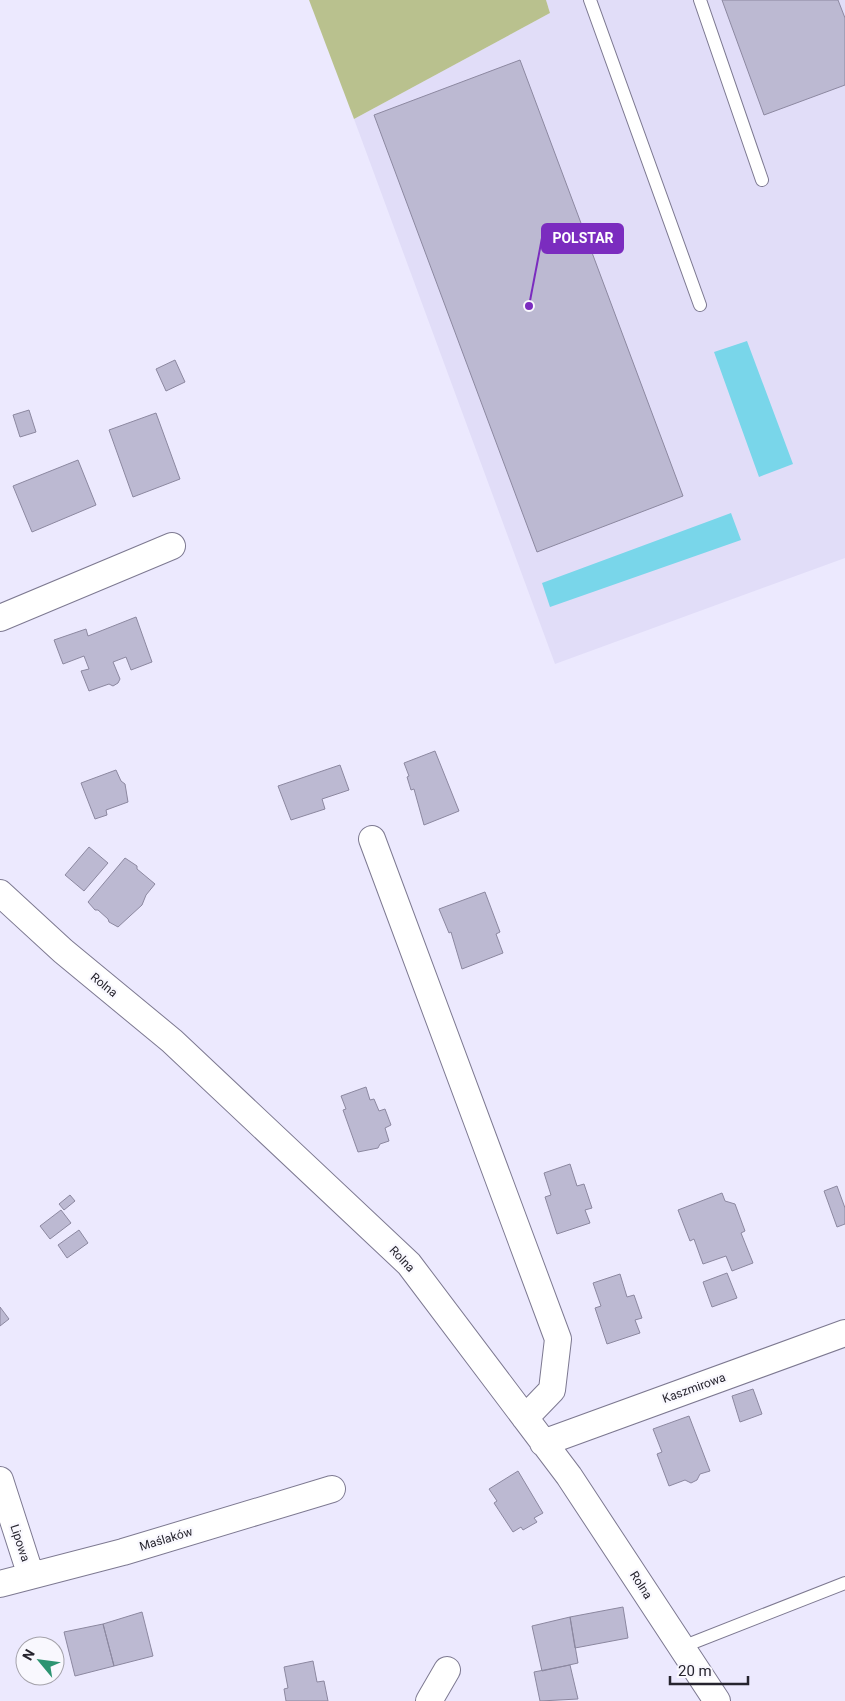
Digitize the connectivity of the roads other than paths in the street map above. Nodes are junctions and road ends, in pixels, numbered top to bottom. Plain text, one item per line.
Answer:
1 (590, 0) edge
2 (700, 0) edge
3 (762, 180) dead end
4 (700, 305) dead end
5 (172, 546) dead end
6 (0, 618) edge
7 (372, 839) dead end
8 (0, 893) edge
9 (845, 1333) edge
10 (525, 1418) junction
11 (543, 1443) junction
12 (0, 1480) edge
13 (332, 1489) dead end
14 (31, 1576) junction
15 (845, 1583) edge
16 (0, 1584) edge
17 (682, 1647) junction
18 (447, 1670) dead end
19 (429, 1701) edge
20 (718, 1701) edge

1 - 4 lane
2 - 3 lane
5 - 6 street
7 - 10 street
8 - 10 street, Rolna
9 - 11 street, Kaszmirowa
10 - 11 street, Rolna
11 - 17 street, Rolna
12 - 14 street, Lipowa
13 - 14 street, Maślaków
14 - 16 street, Maślaków
15 - 17 lane
17 - 20 street, Rolna
18 - 19 street

